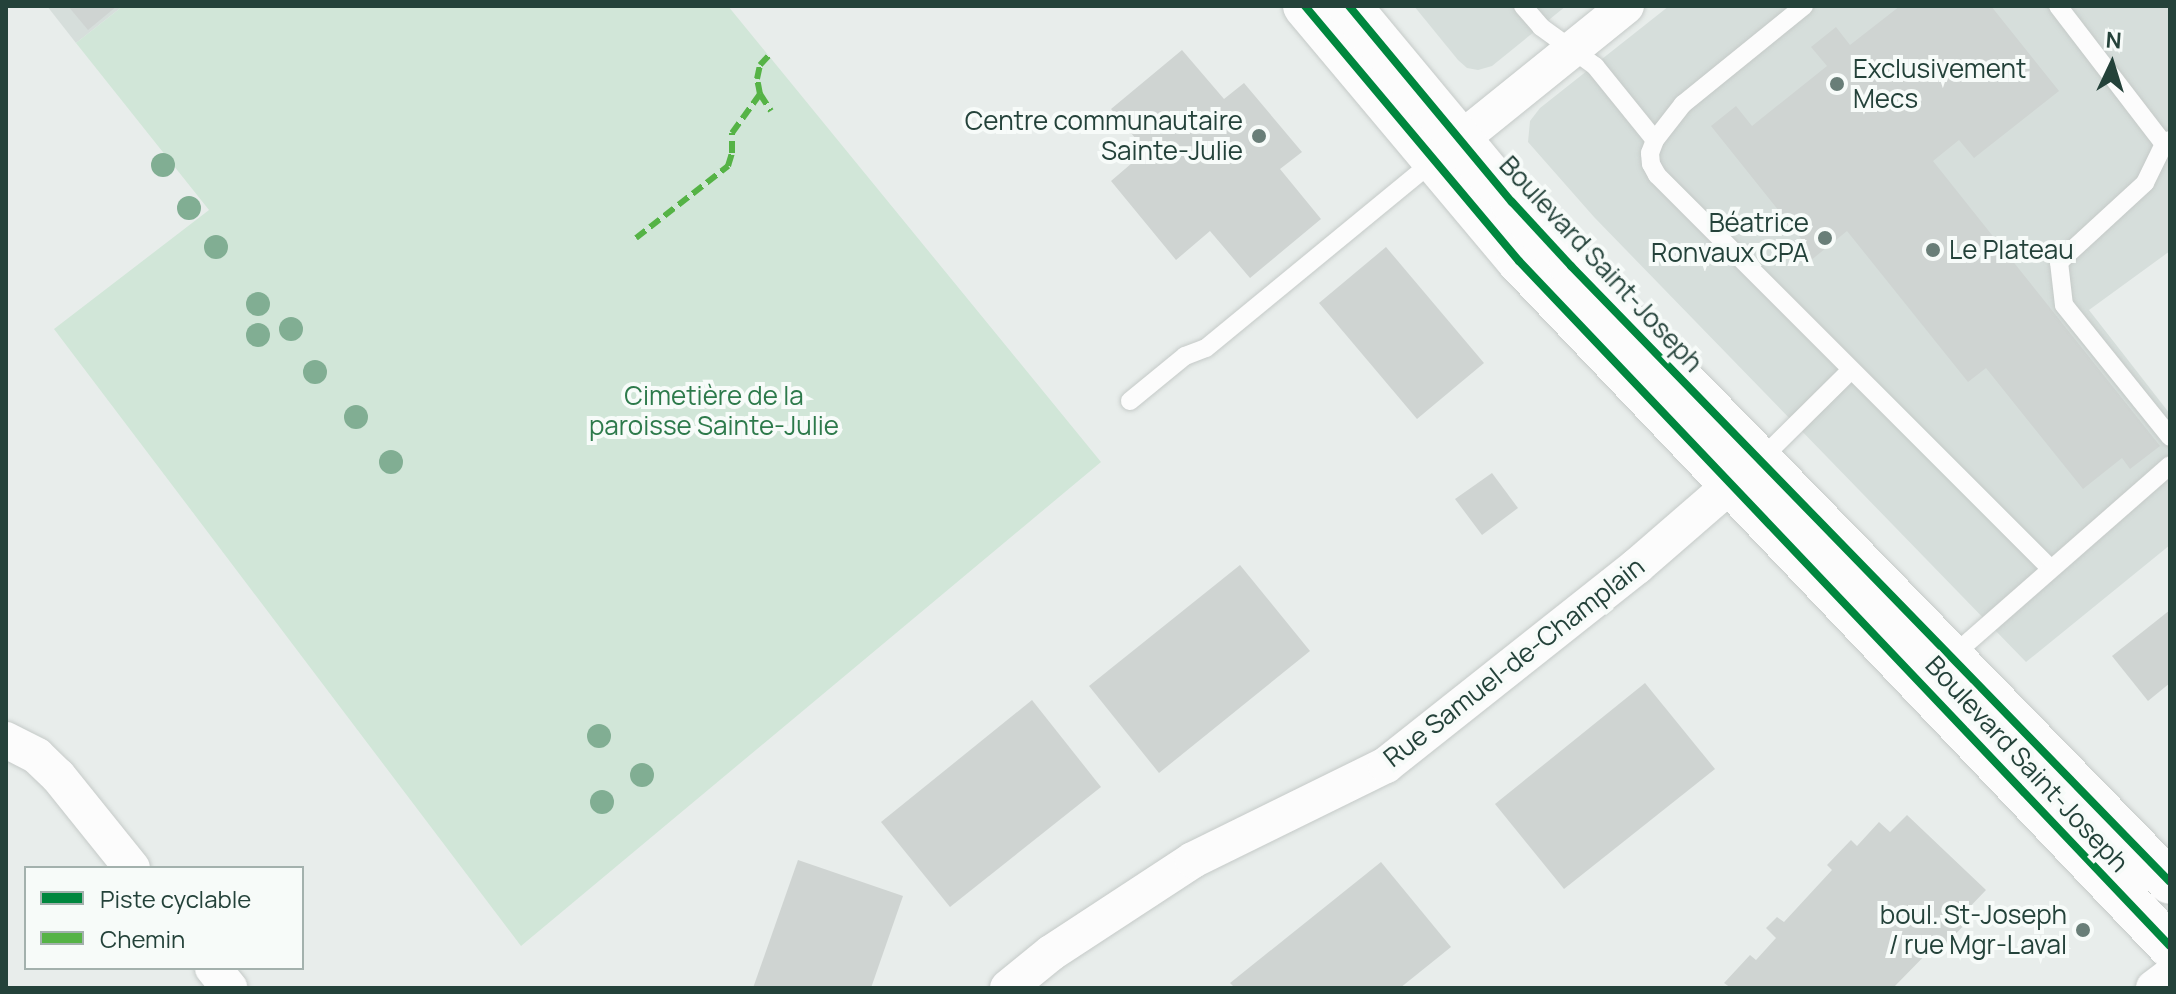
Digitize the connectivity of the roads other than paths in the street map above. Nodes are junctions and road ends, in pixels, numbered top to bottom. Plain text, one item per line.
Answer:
1 (1305, 6) edge
2 (1349, 6) edge
3 (1523, 6) edge
4 (1626, 6) edge
5 (1804, 6) edge
6 (2058, 6) edge
7 (1571, 50) junction
8 (1655, 140) junction
9 (2167, 142) edge
10 (1447, 150) junction
11 (1851, 370) junction
12 (1130, 401) dead end
13 (2170, 437) edge
14 (2170, 465) edge
15 (1745, 472) junction
16 (2050, 568) junction
17 (1951, 657) junction
18 (6, 740) edge
19 (130, 866) edge
20 (2170, 882) edge
21 (2170, 946) edge
22 (215, 970) edge
23 (2170, 976) edge
24 (229, 988) edge
25 (1008, 988) edge
26 (2154, 988) edge

1 - 10 street, Boulevard Saint-Joseph
2 - 10 street, Boulevard Saint-Joseph
3 - 7 lane
4 - 7 street
5 - 8 lane
6 - 9 lane
7 - 8 lane
7 - 10 street
8 - 11 lane
9 - 13 lane
10 - 12 lane
10 - 15 street, Boulevard Saint-Joseph
11 - 15 lane
11 - 16 lane
14 - 16 lane
15 - 17 street, Boulevard Saint-Joseph
15 - 21 street, Boulevard Saint-Joseph
15 - 25 street, Rue Samuel-de-Champlain
16 - 17 lane
17 - 20 street, Boulevard Saint-Joseph
18 - 19 street
22 - 24 street
23 - 26 street

